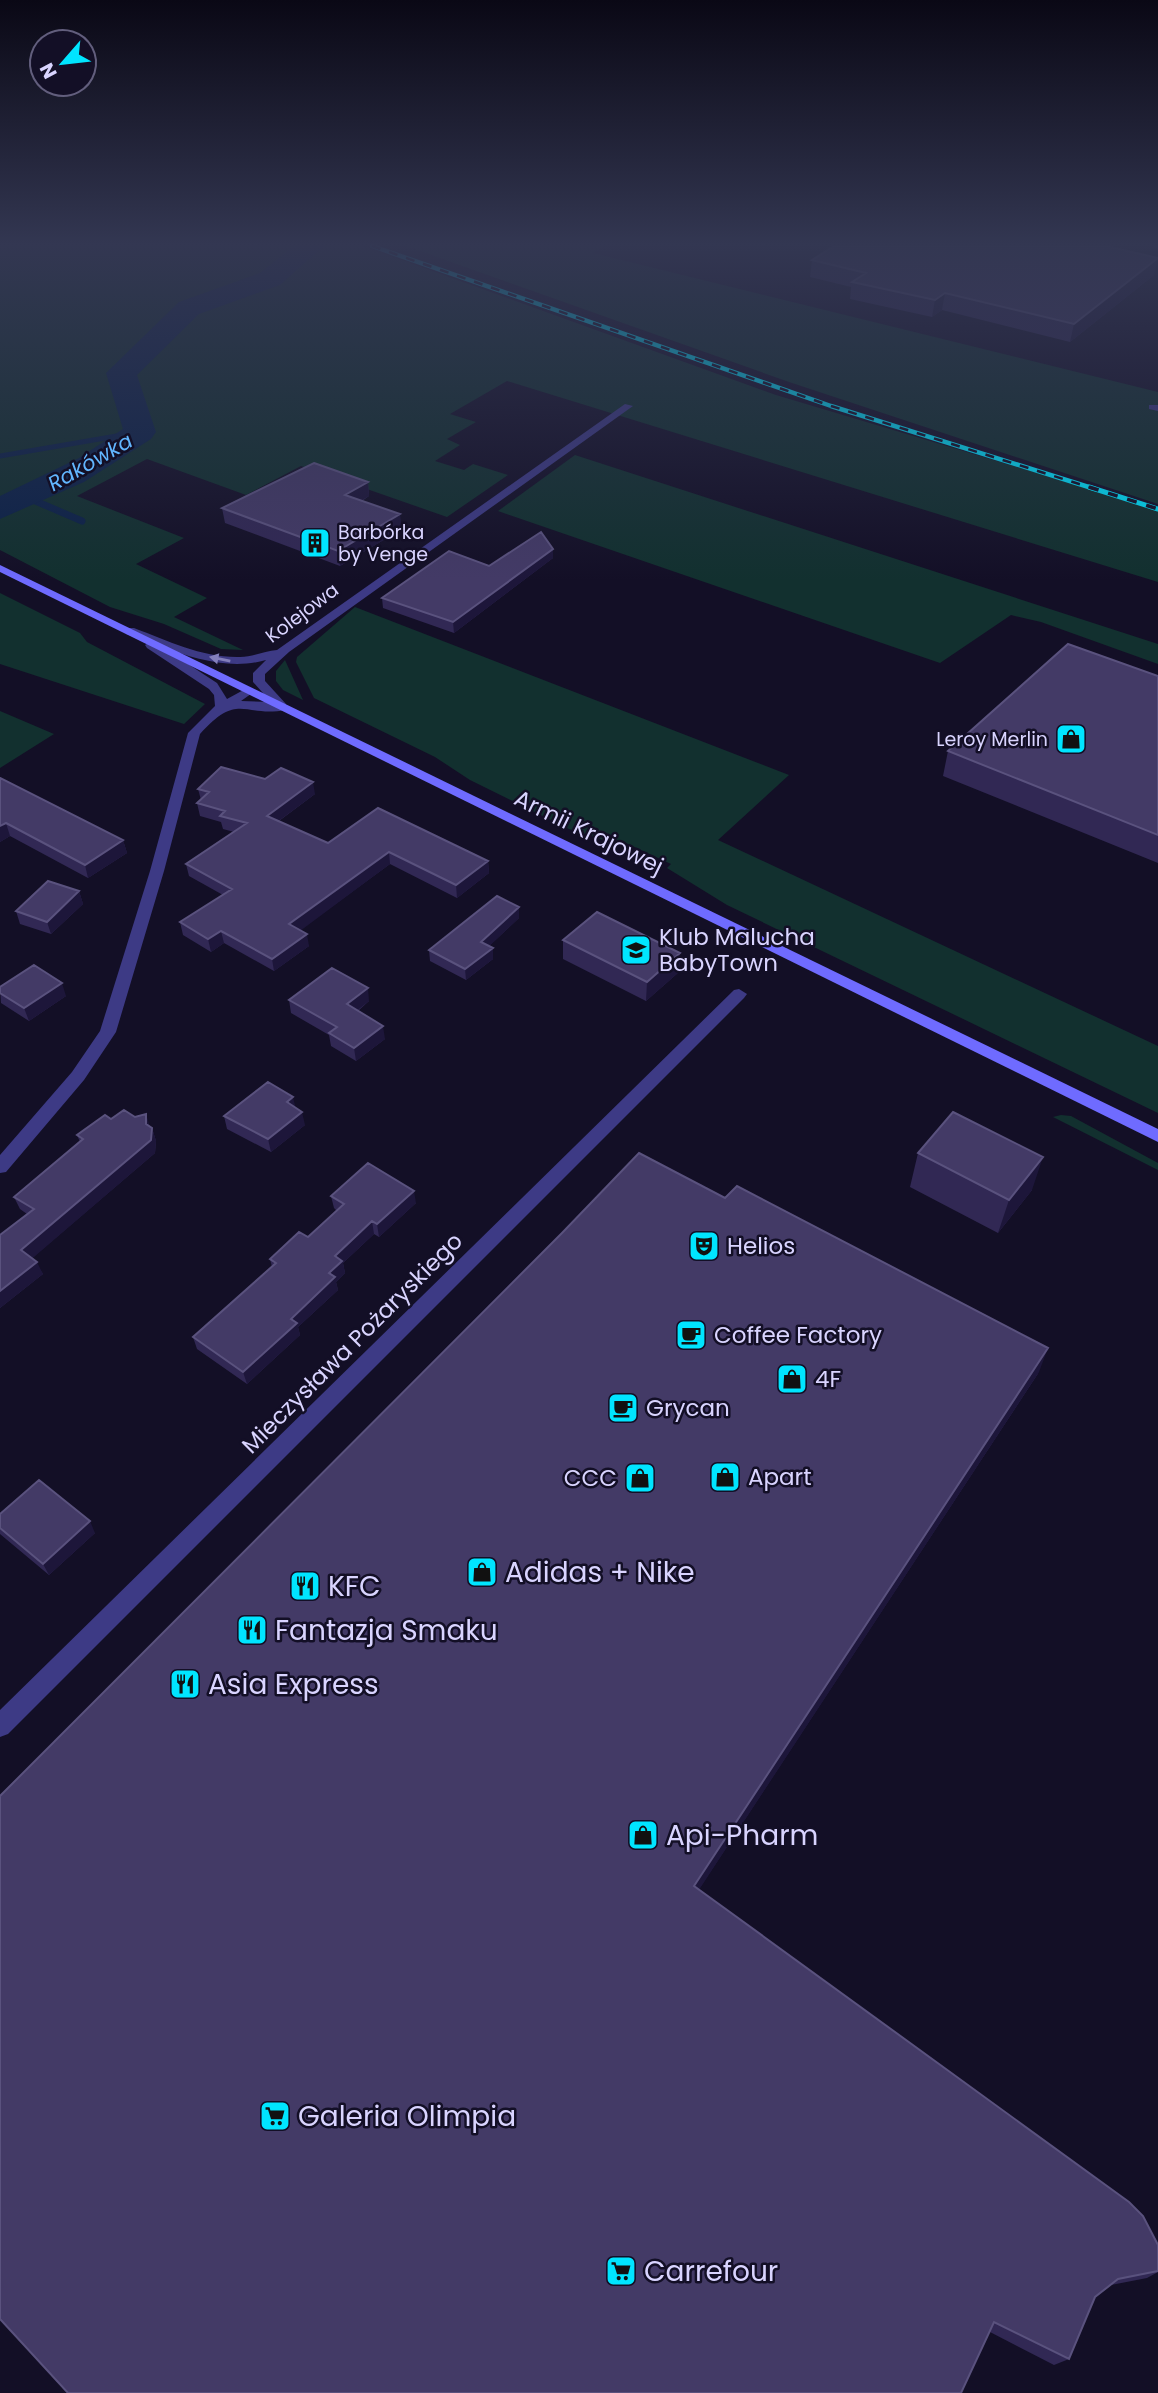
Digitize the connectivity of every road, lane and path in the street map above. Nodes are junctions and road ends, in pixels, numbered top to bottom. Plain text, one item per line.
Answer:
1 (628, 406) dead end
2 (0, 568) edge
3 (130, 631) junction
4 (285, 649) junction
5 (248, 691) junction
6 (282, 707) junction
7 (221, 708) junction
8 (739, 995) dead end
9 (1158, 1136) edge
10 (0, 1167) edge
11 (0, 1726) edge

1 - 4 street, Kolejowa
2 - 3 street, Armii Krajowej
4 -> 3 street
3 - 5 street, Armii Krajowej
3 - 7 street
4 - 6 street, Kolejowa
5 - 6 street, Armii Krajowej
5 - 7 street
6 - 7 street
6 - 9 street, Armii Krajowej
7 - 10 street
8 - 11 street, Mieczysława Pożaryskiego

